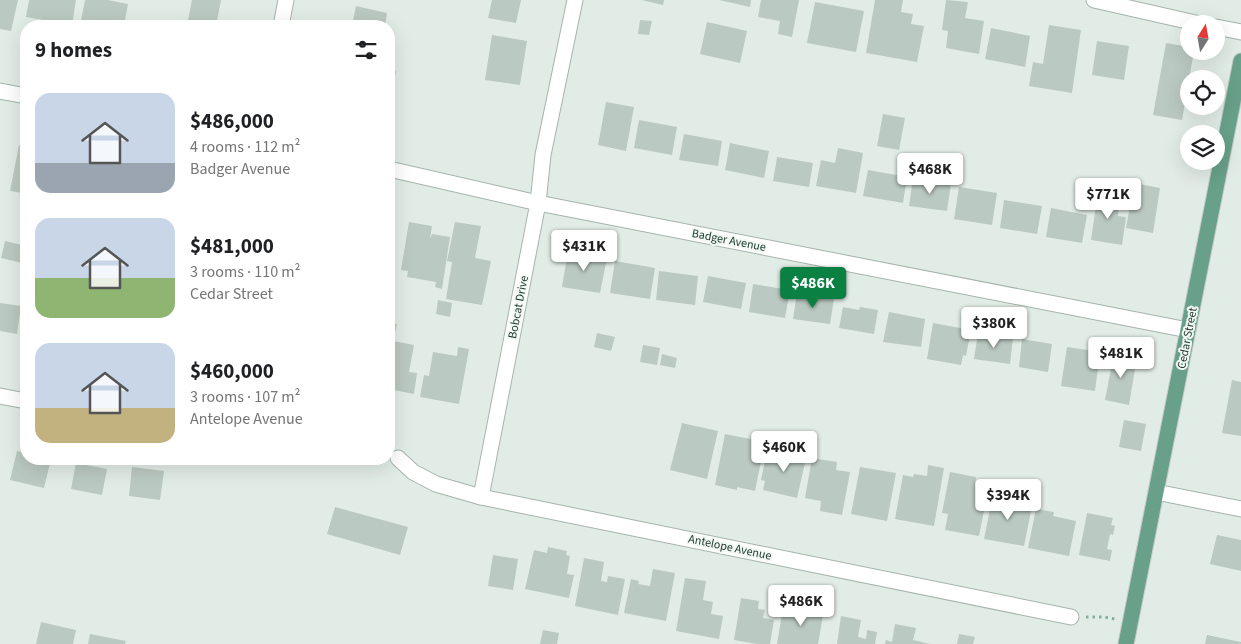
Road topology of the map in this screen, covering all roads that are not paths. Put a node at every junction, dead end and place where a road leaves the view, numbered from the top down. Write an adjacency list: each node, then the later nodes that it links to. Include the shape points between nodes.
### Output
1 (286, 0): 5 (street)
2 (575, 0): 12 (street, Bobcat Drive, via 543,155)
3 (1094, 0): 4 (street)
4 (1180, 19)
5 (282, 20)
6 (1225, 29): 7 (street)
7 (1241, 32)
8 (1241, 61): 13 (main road, Cedar Street)
9 (0, 91): 10 (street)
10 (20, 95)
11 (395, 170): 12 (street, Badger Avenue)
12 (538, 203): 13 (street, Badger Avenue); 18 (street, Bobcat Drive)
13 (1188, 330): 17 (main road, Cedar Street)
14 (0, 396): 15 (street)
15 (20, 400)
16 (398, 458): 18 (street, Antelope Avenue, via 413,472 436,484)
17 (1156, 492): 19 (street); 21 (main road, Cedar Street)
18 (481, 497): 20 (street, Antelope Avenue)
19 (1241, 509)
20 (1070, 617)
21 (1126, 644)

